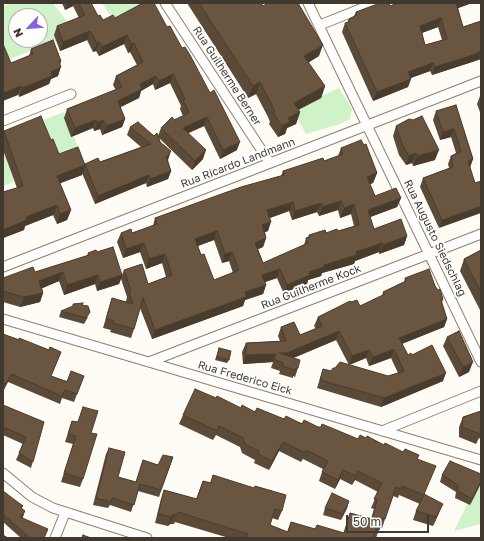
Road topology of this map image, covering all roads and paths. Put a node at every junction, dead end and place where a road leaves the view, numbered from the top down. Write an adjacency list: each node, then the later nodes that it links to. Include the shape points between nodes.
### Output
1 (165, 3): 9 (street, Rua Guilherme Berner)
2 (308, 3): 4 (street, Rua Augusto Siedschlag)
3 (374, 3): 4 (street)
4 (320, 25): 8 (street, Rua Augusto Siedschlag)
5 (481, 81): 8 (street, Rua Ricardo Landmann)
6 (71, 94): 7 (street)
7 (3, 121)
8 (368, 125): 9 (street, Rua Ricardo Landmann); 11 (street, Rua Augusto Siedschlag)
9 (270, 163): 12 (street, Rua Ricardo Landmann)
10 (481, 234): 11 (street, Rua Guilherme Kock)
11 (429, 254): 14 (street, Rua Guilherme Kock); 15 (street, Rua Augusto Siedschlag)
12 (3, 267)
13 (3, 319): 14 (street, Rua Frederico Eick)
14 (149, 362): 17 (street, Rua Frederico Eick)
15 (481, 362)
16 (481, 391): 17 (street)
17 (382, 430): 18 (street, Rua Frederico Eick)
18 (481, 460)
19 (3, 473): 20 (street, via 32,497)
20 (65, 513): 21 (street); 22 (street)
21 (55, 538)
22 (147, 538)

